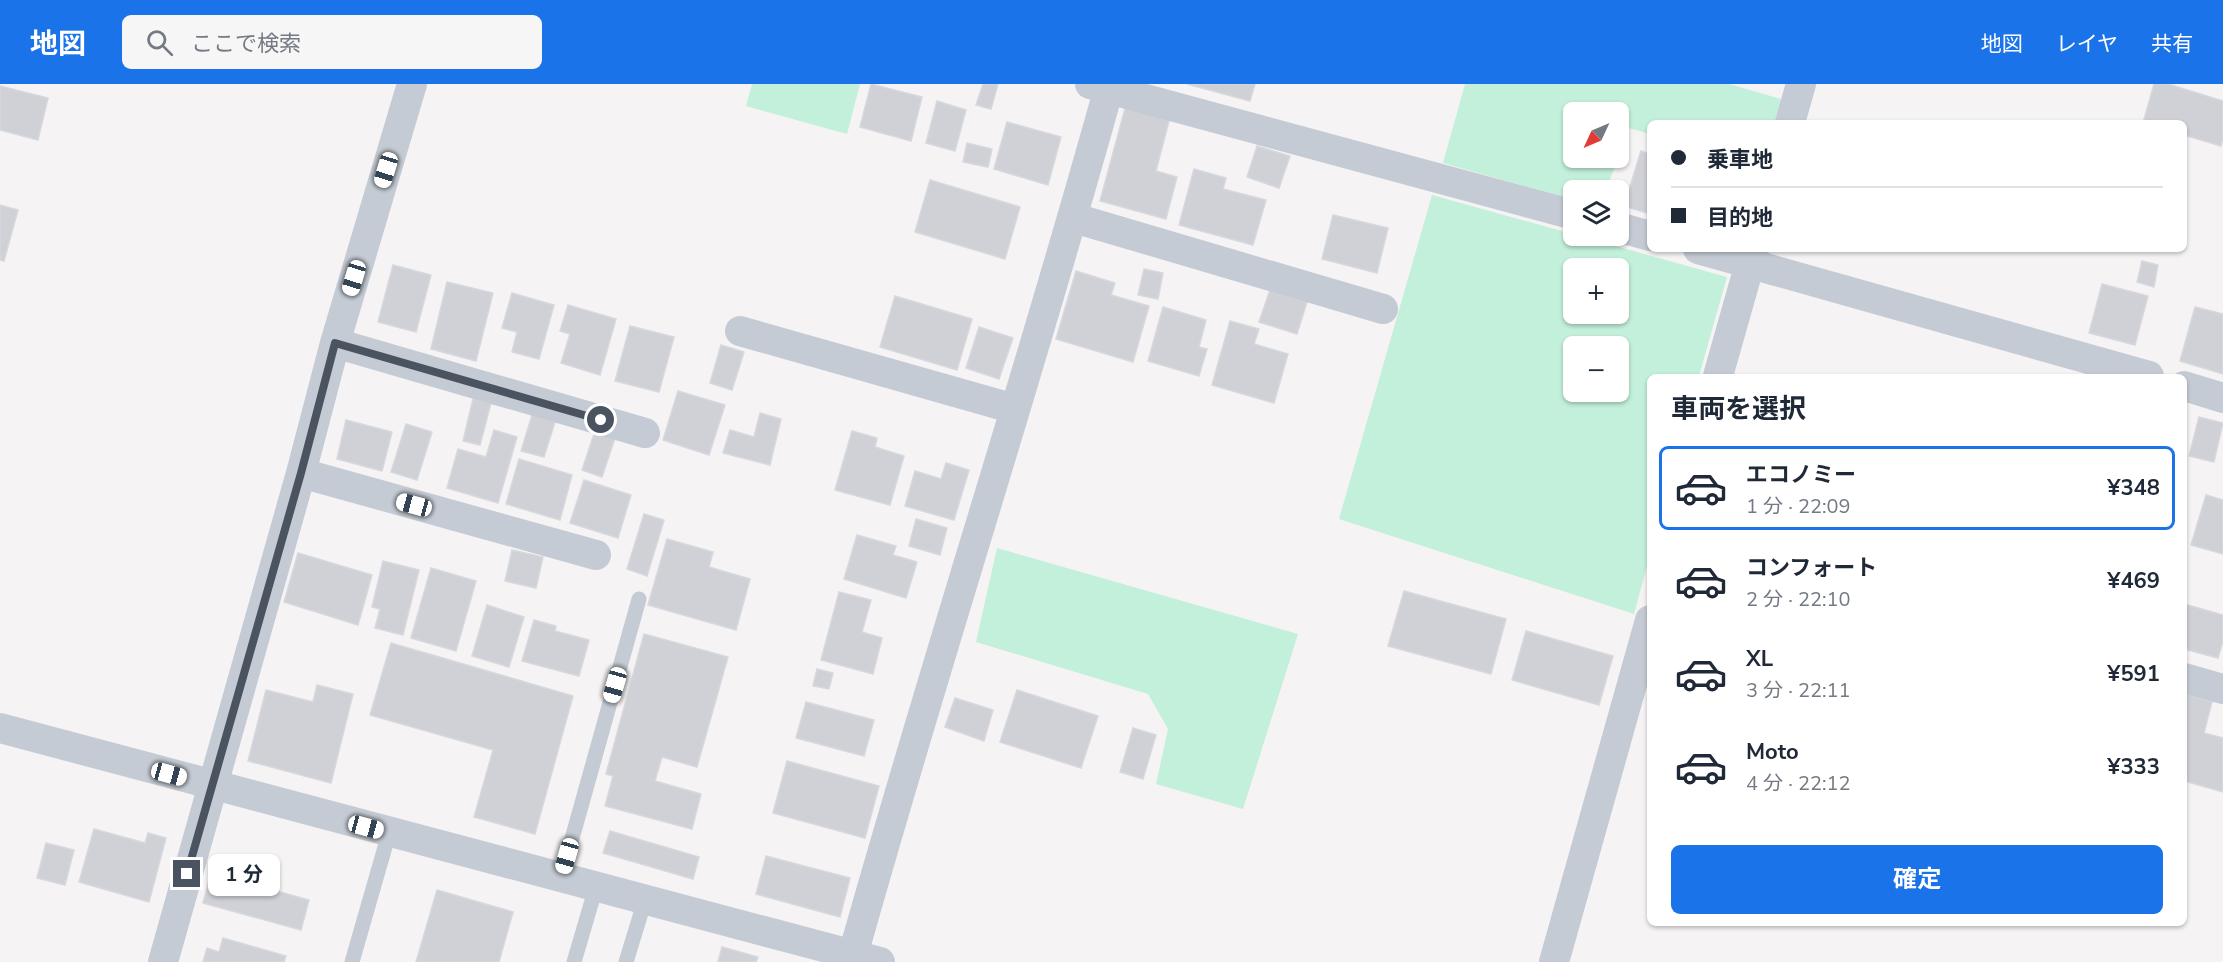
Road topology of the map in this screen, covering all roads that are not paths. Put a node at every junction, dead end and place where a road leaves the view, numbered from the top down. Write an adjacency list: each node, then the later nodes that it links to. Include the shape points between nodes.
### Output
1 (412, 84): 13 (street)
2 (1801, 84): 4 (street)
3 (1103, 86): 5 (street); 6 (street)
4 (1791, 120)
5 (1563, 212)
6 (1074, 218): 11 (street); 18 (street)
7 (1629, 230): 8 (street)
8 (1647, 235)
9 (1721, 252): 10 (street)
10 (1752, 256): 14 (street); 15 (street)
11 (1383, 309)
12 (740, 331): 18 (street)
13 (335, 343): 19 (street); 20 (street)
14 (1719, 374)
15 (2142, 374)
16 (2187, 388): 17 (street)
17 (2223, 398)
18 (1015, 408): 32 (street)
19 (645, 433)
20 (301, 473): 21 (street); 27 (street)
21 (596, 555)
22 (639, 599): 29 (lane)
23 (1647, 631): 37 (street)
24 (2187, 679): 25 (street)
25 (2223, 689)
26 (0, 728): 27 (street)
27 (211, 785): 28 (street); 33 (street)
28 (388, 833): 29 (street); 34 (lane)
29 (561, 878): 30 (street)
30 (596, 887): 31 (street); 35 (lane)
31 (645, 900): 32 (street); 36 (lane)
32 (862, 960)
33 (162, 962)
34 (352, 962)
35 (574, 962)
36 (626, 962)
37 (1554, 962)

